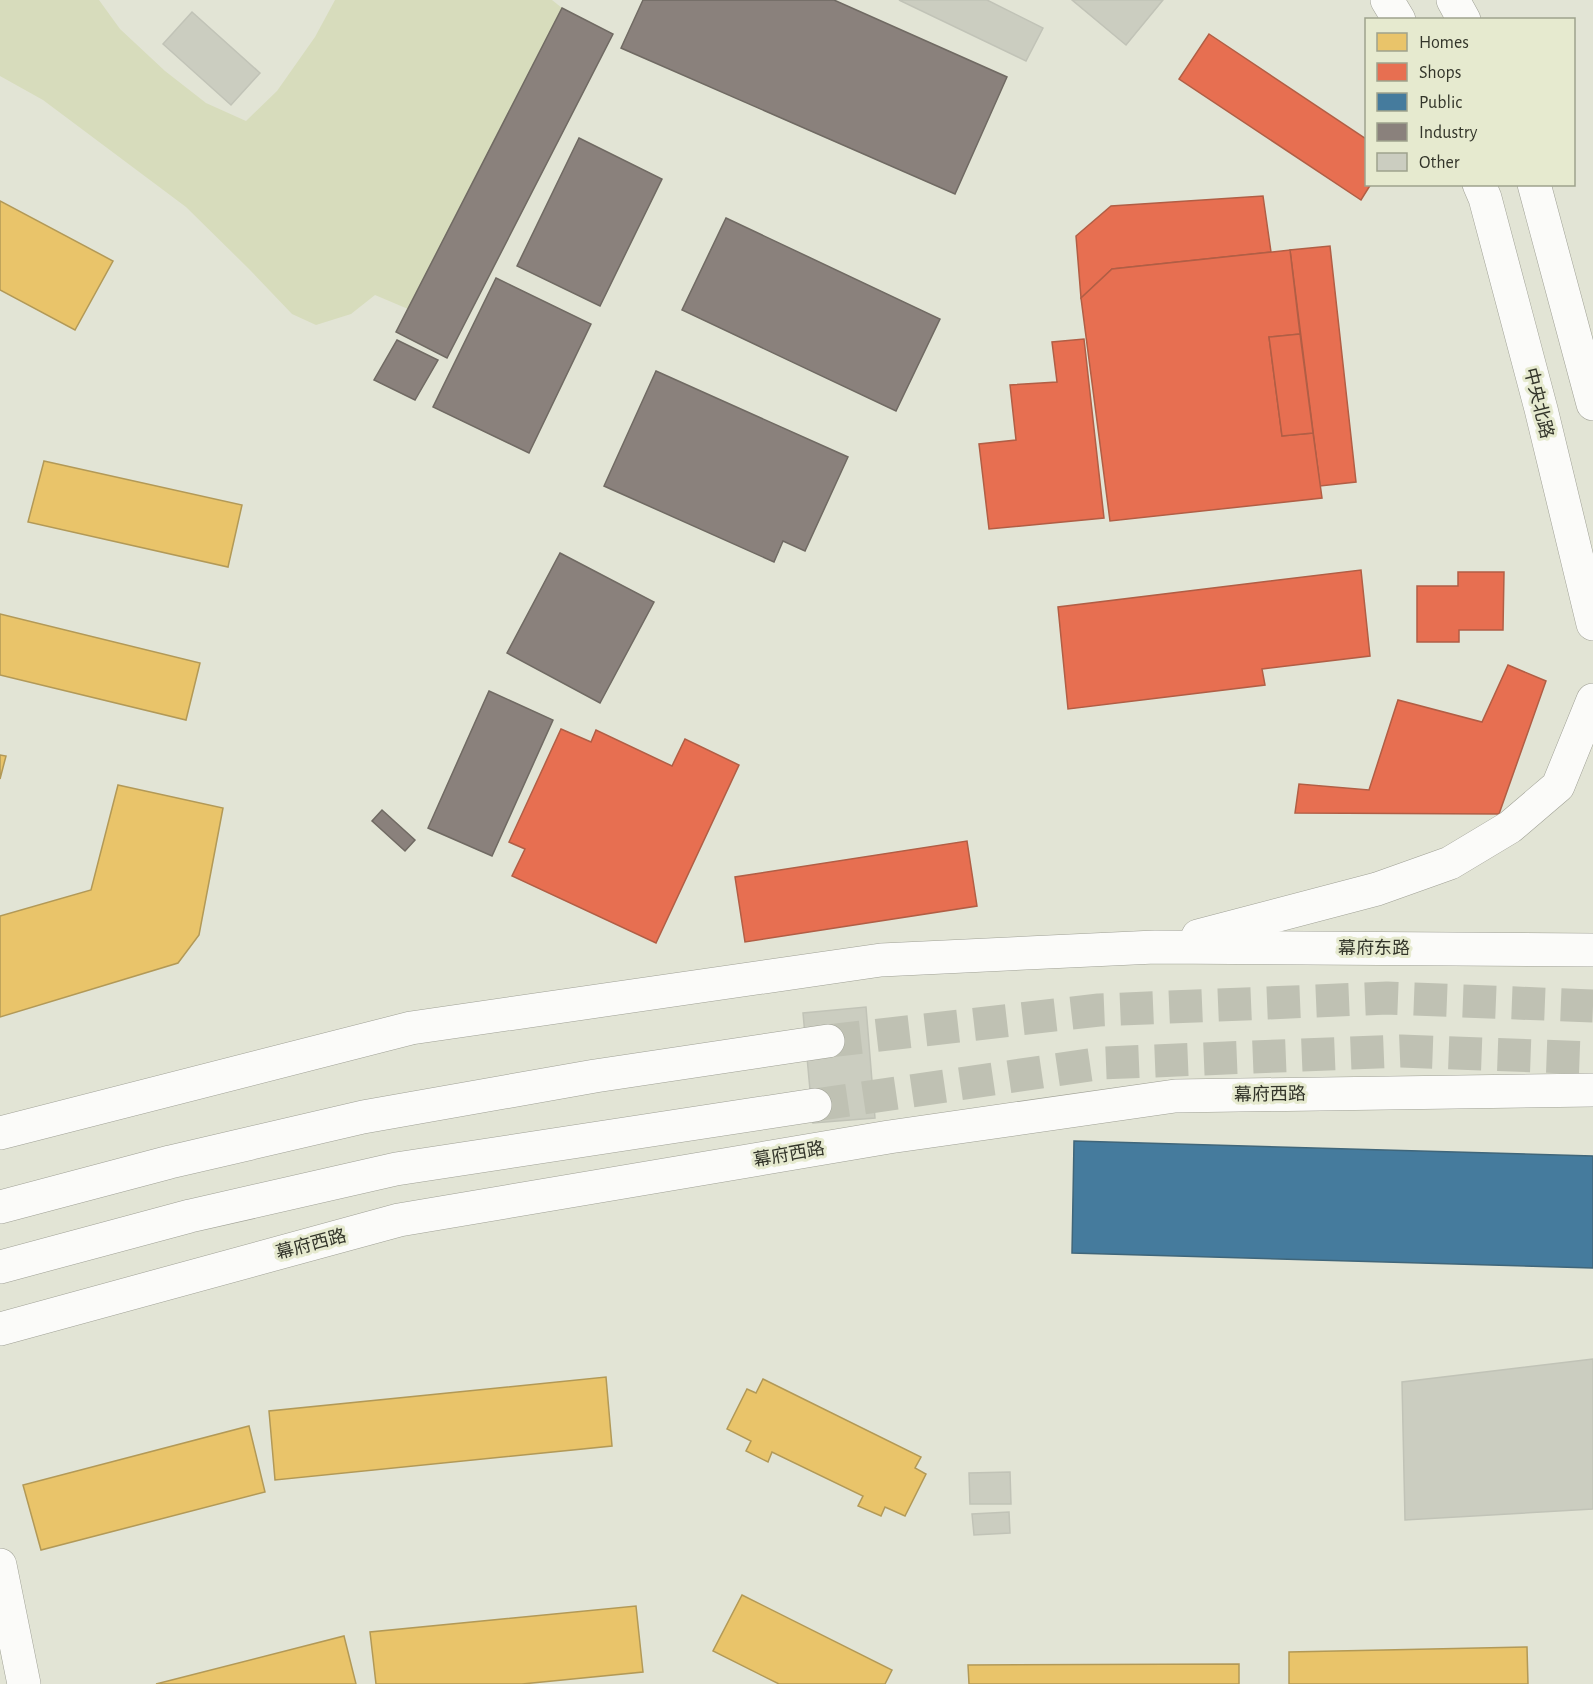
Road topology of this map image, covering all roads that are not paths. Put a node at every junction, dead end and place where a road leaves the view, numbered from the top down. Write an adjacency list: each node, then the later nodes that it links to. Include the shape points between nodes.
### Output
1 (1387, 0): 3 (main road)
2 (1453, 0): 4 (main road)
3 (1398, 18)
4 (1463, 18)
5 (1480, 186): 8 (main road, 中央北路, via 1538,398)
6 (1535, 186): 7 (main road)
7 (1593, 404)
8 (1593, 624)
9 (1593, 700): 10 (main road, via 1558,786 1510,827 1450,863 1377,890)
10 (1155, 947): 11 (main road, 幕府东路); 15 (main road, via 880,960 411,1028)
11 (1593, 950)
12 (828, 1041): 16 (main road, via 595,1076 363,1118 170,1162)
13 (1593, 1090): 18 (main road, 幕府西路, via 1175,1096 889,1137 399,1220)
14 (814, 1105): 17 (main road, via 396,1169 190,1216)
15 (0, 1133)
16 (0, 1207)
17 (0, 1267)
18 (0, 1329)
19 (0, 1565): 20 (main road)
20 (24, 1684)

